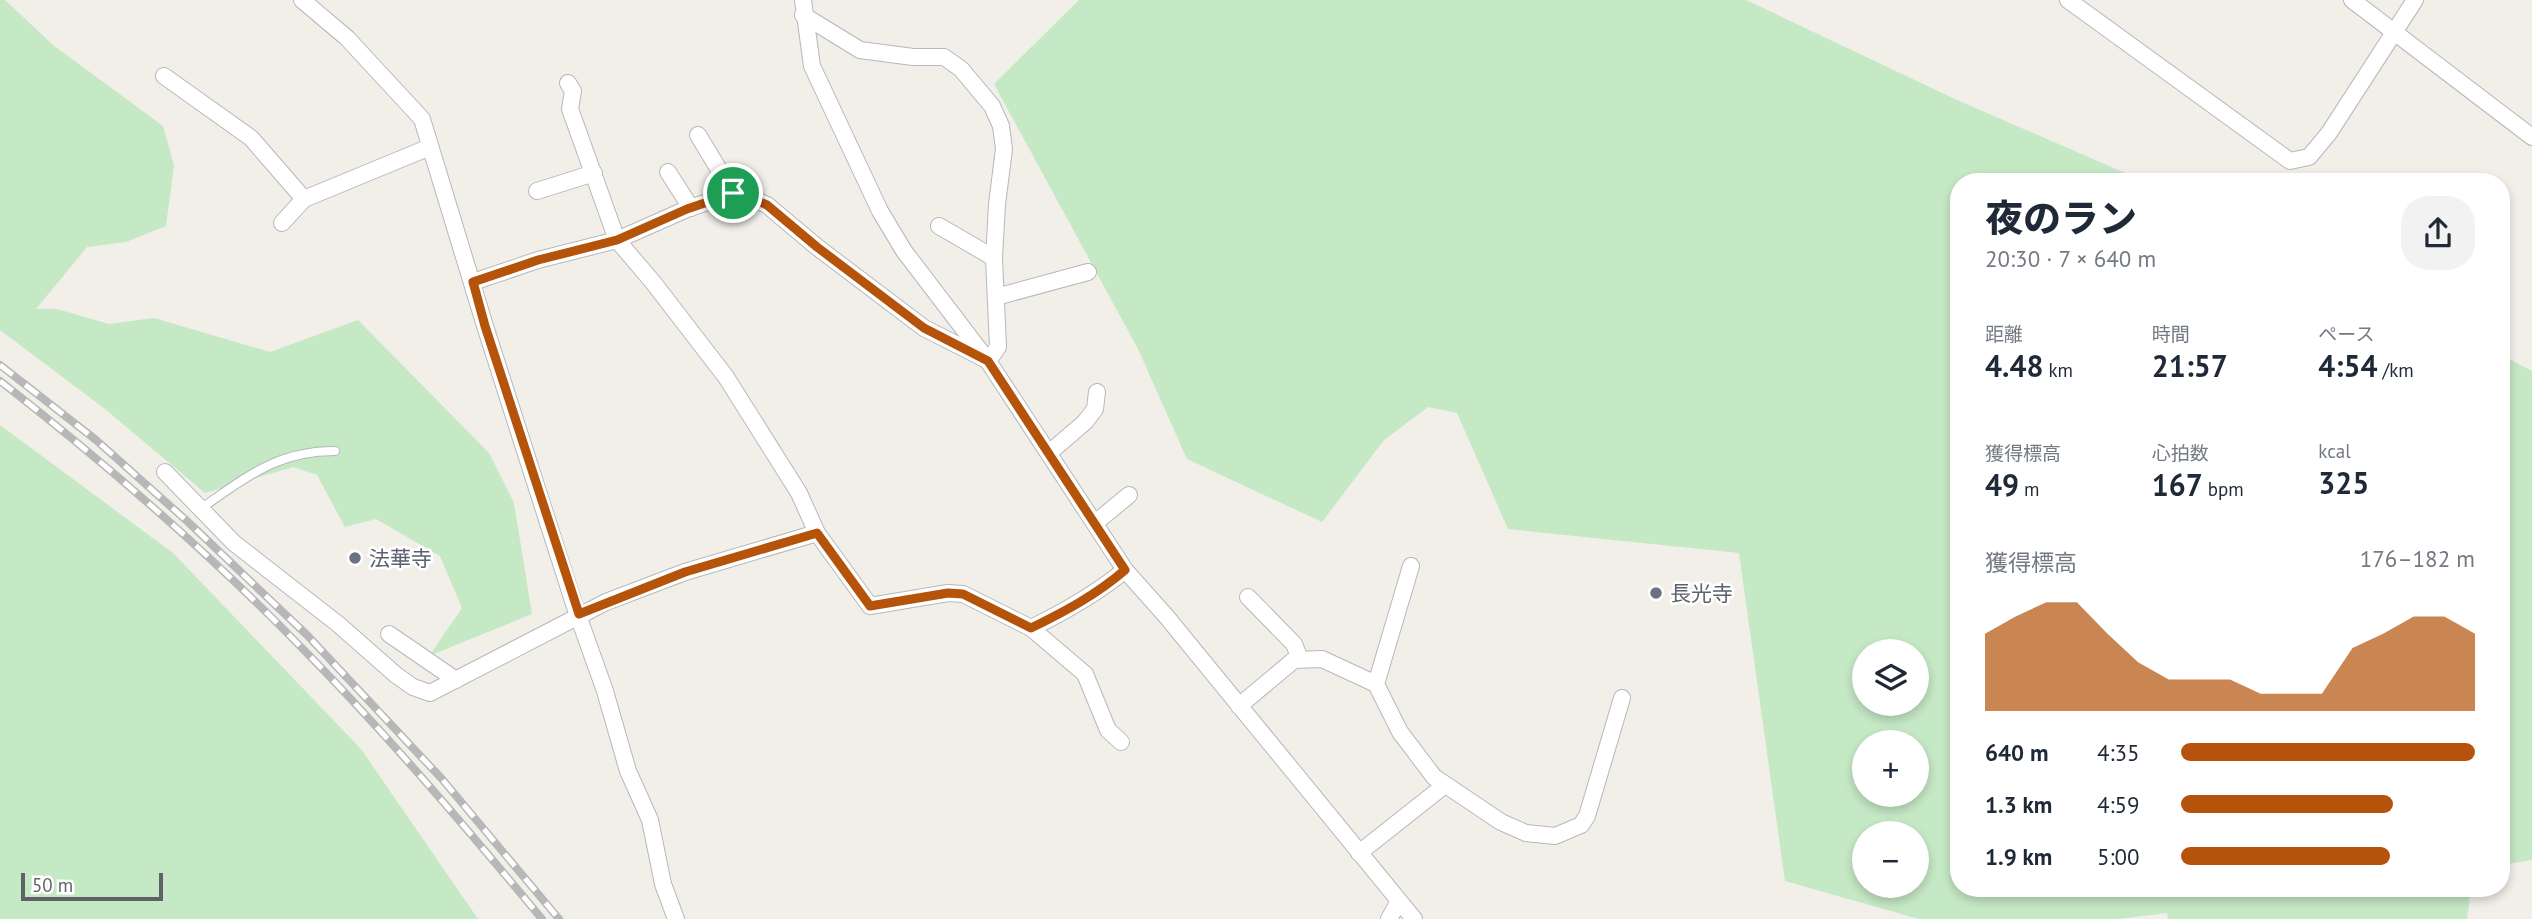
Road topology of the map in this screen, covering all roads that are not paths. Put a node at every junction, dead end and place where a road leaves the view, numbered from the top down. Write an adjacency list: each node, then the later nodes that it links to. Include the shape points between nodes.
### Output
1 (302, 0): 11 (street, via 347,38 422,119)
2 (2068, 0): 6 (street, via 2290,161 2309,157 2329,133)
3 (2352, 0): 6 (street)
4 (2415, 0): 6 (street)
5 (803, 8): 21 (street, via 860,50 944,57 983,94 1001,126 1004,149); 25 (street, via 812,66 880,211 904,251)
6 (2393, 31): 10 (street)
7 (164, 76): 16 (street, via 251,138)
8 (568, 83): 13 (street, via 573,91 570,109)
9 (698, 135): 15 (street)
10 (2532, 137)
11 (430, 147): 16 (street); 23 (street)
12 (668, 172): 17 (street)
13 (594, 173): 14 (street); 20 (street)
14 (537, 191)
15 (733, 193): 17 (street); 25 (street, via 767,205 924,328)
16 (304, 199): 18 (street)
17 (691, 208): 20 (street)
18 (282, 223)
19 (939, 226): 21 (street)
20 (617, 240): 23 (street); 33 (street, via 726,377 799,493)
21 (994, 258): 24 (street)
22 (1088, 272): 24 (street)
23 (473, 282): 37 (street)
24 (996, 297): 25 (street, via 998,347)
25 (988, 361): 28 (street)
26 (1097, 392): 28 (street, via 1095,409 1085,422)
27 (335, 451): 31 (lane, via 310,451 265,465)
28 (1049, 453): 32 (street)
29 (165, 471): 31 (street)
30 (1129, 495): 32 (street)
31 (201, 509): 41 (street, via 234,543 413,687 430,694)
32 (1095, 523): 35 (street)
33 (817, 533): 37 (street, via 685,572); 38 (street, via 870,606 963,594)
34 (1411, 566): 42 (street)
35 (1125, 570): 38 (street, via 1068,610); 44 (street)
36 (1248, 597): 40 (street, via 1294,645)
37 (579, 614): 41 (street); 49 (street, via 628,771 650,820 663,884)
38 (1031, 628): 45 (street, via 1085,674 1108,730)
39 (388, 634): 41 (street)
40 (1300, 659): 42 (street, via 1322,659); 44 (street)
41 (456, 680)
42 (1376, 684): 46 (street, via 1400,732)
43 (1622, 698): 46 (street, via 1581,825 1555,836 1526,833)
44 (1239, 706): 47 (street)
45 (1121, 742)
46 (1445, 785): 47 (street)
47 (1359, 853): 48 (street)
48 (1399, 901): 50 (street); 51 (street)
49 (676, 919)
50 (1389, 919)
51 (1414, 919)

